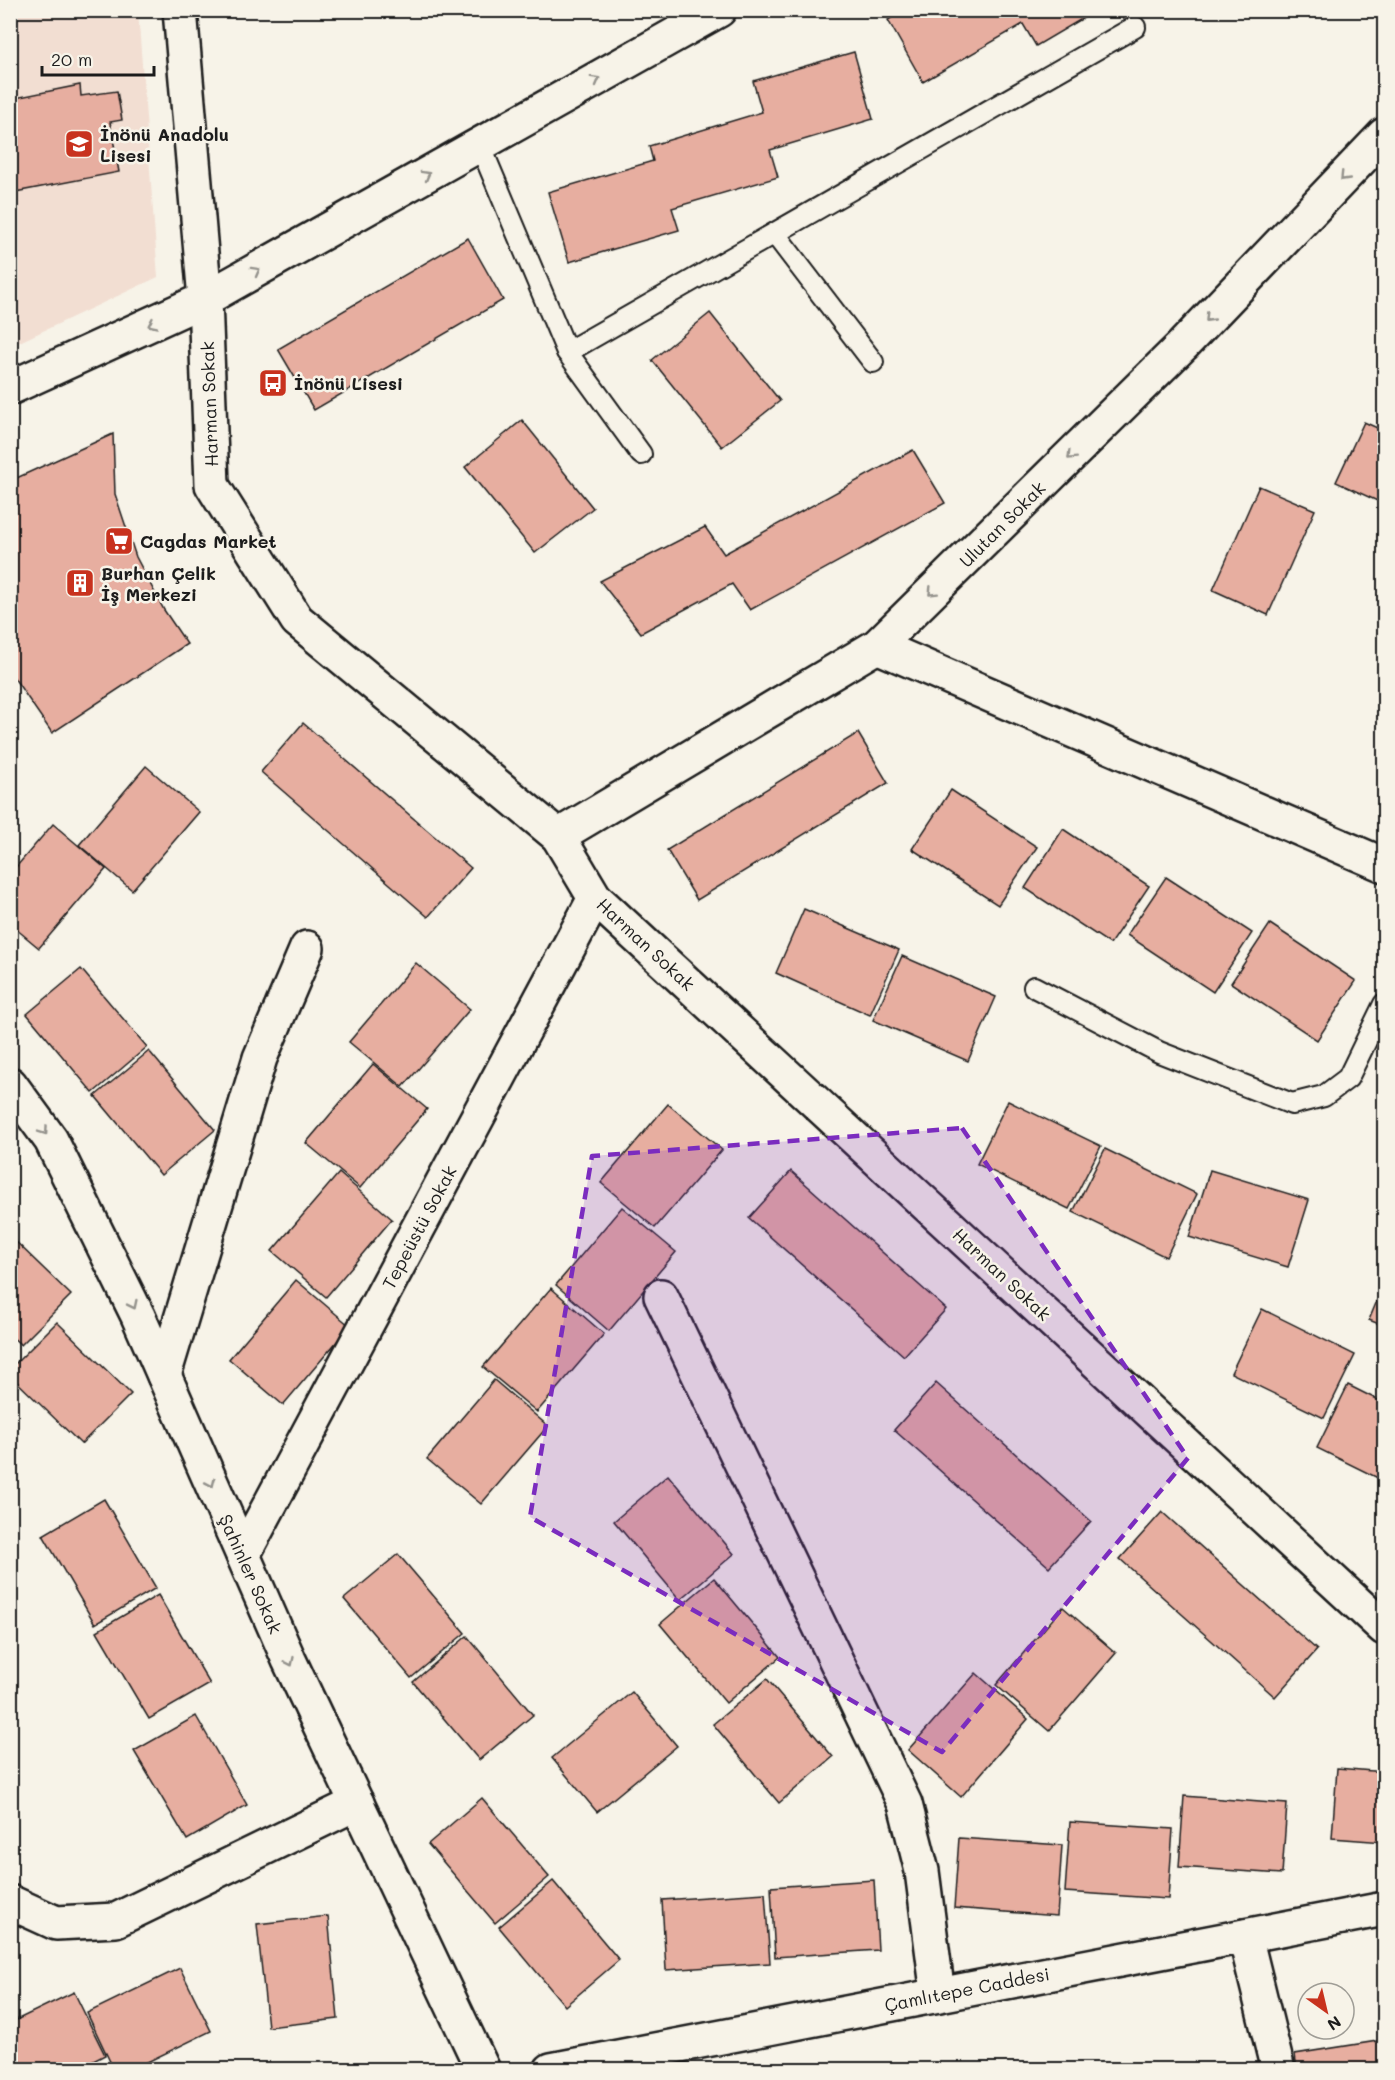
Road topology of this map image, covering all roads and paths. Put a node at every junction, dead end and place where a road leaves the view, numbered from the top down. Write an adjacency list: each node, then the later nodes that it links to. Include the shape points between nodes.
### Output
1 (180, 10): 7 (street, Harman Sokak)
2 (719, 10): 5 (street, one-way to 2)
3 (1135, 27): 6 (lane)
4 (1384, 135): 12 (street, Ulutan Sokak, one-way to 12, via 1183,345)
5 (480, 145): 7 (street, one-way to 5); 8 (lane)
6 (775, 234): 8 (lane); 9 (lane)
7 (205, 299): 10 (street, one-way to 10); 13 (street, Harman Sokak, via 212,485 297,620)
8 (567, 352): 11 (lane)
9 (873, 362)
10 (10, 388)
11 (641, 454)
12 (878, 646): 13 (street, Ulutan Sokak); 14 (street)
13 (558, 836): 15 (street, Harman Sokak)
14 (1384, 865)
15 (595, 898): 22 (street, Tepeüstü Sokak); 23 (street, Harman Sokak)
16 (307, 948): 21 (street, via 260,1058)
17 (1034, 987): 18 (lane, via 1160,1052 1292,1104 1324,1096 1348,1078)
18 (1384, 1004)
19 (10, 1084): 21 (street, Şahinler Sokak, one-way to 21, via 51,1140)
20 (661, 1296): 28 (street, via 906,1804 922,1871)
21 (164, 1375): 22 (street, Şahinler Sokak, one-way to 22)
22 (243, 1555): 24 (street, Şahinler Sokak, one-way to 24)
23 (1384, 1628)
24 (357, 1803): 25 (street, via 116,1920 56,1923); 29 (street, Şahinler Sokak)
25 (10, 1902)
26 (1384, 1909): 27 (street, Çamlıtepe Caddesi)
27 (1245, 1936): 28 (street, Çamlıtepe Caddesi); 31 (street)
28 (938, 1995): 30 (street, Çamlıtepe Caddesi)
29 (483, 2070)
30 (550, 2070)
31 (1278, 2070)

